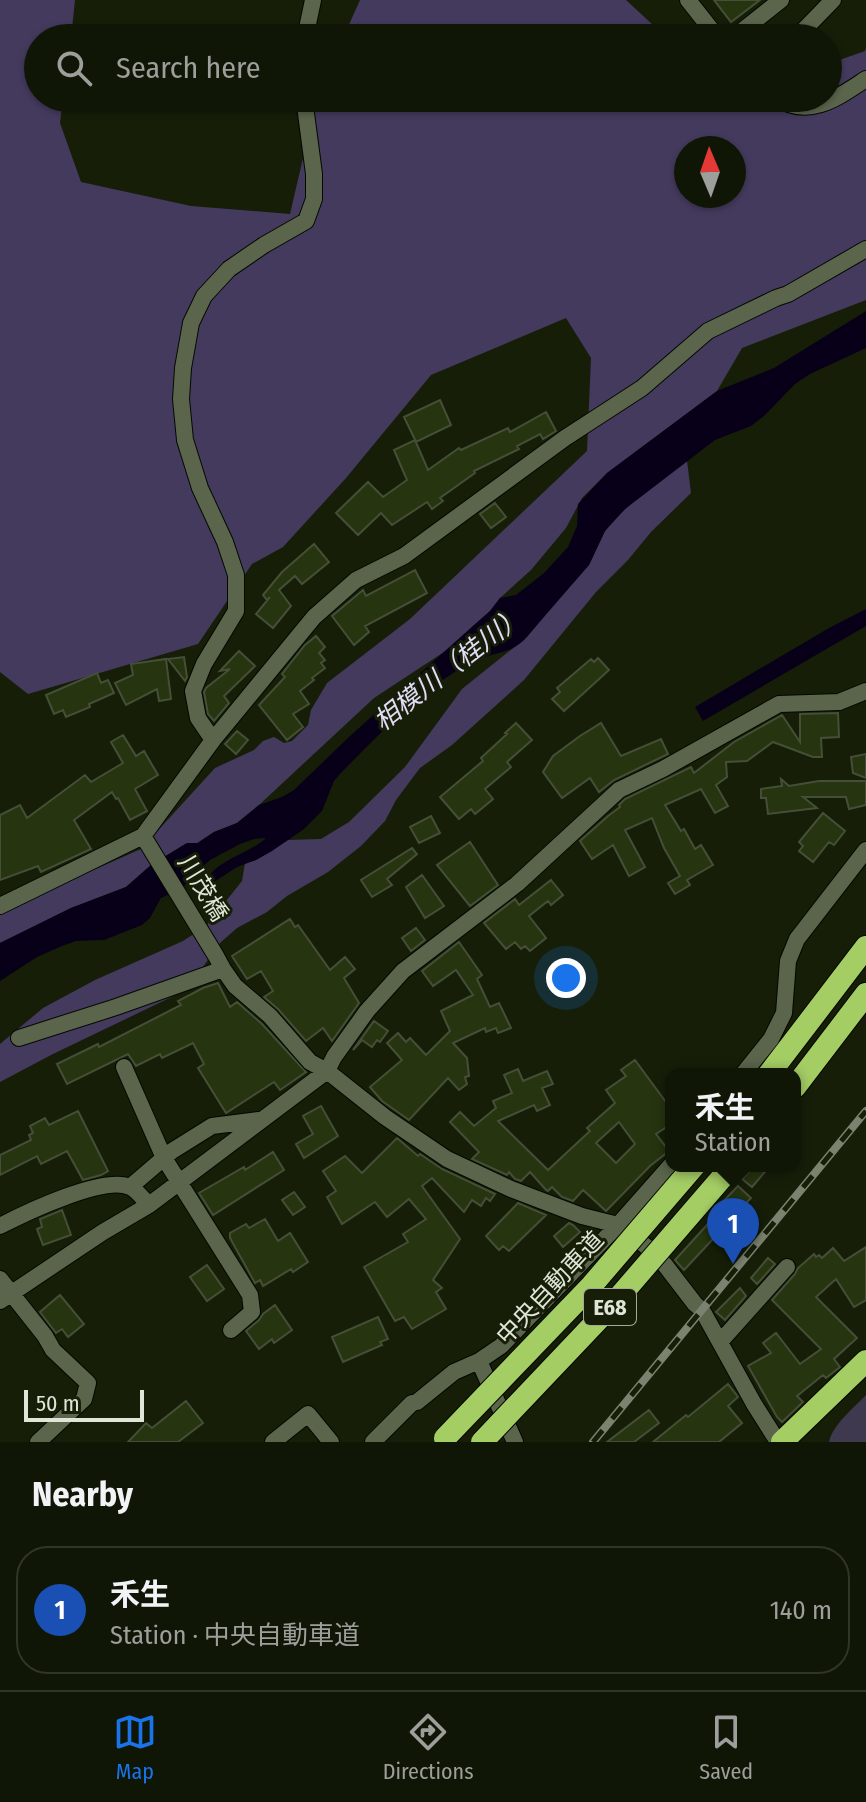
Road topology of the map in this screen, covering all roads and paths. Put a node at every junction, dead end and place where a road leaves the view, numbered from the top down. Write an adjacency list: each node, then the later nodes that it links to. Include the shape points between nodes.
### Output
1 (313, 0): 5 (street)
2 (688, 0): 6 (street)
3 (781, 0): 7 (street)
4 (833, 0): 8 (street)
5 (308, 24)
6 (707, 24)
7 (751, 24)
8 (810, 24)
9 (866, 79): 10 (street)
10 (842, 95)
11 (306, 112): 14 (street, via 314,174 314,199 306,221 229,269 204,296 191,323 183,368 185,440 236,575 236,611 193,691 198,718)
12 (866, 249): 14 (street, via 788,294 708,331 642,388 404,556 356,580 314,617)
13 (866, 691): 25 (street, via 839,702 779,704 619,790 517,884 403,971 367,1011)
14 (213, 740): 15 (street)
15 (146, 841): 17 (street); 19 (street, 川茂橋)
16 (866, 850): 23 (street, via 797,939 788,961 784,1013)
17 (0, 906)
18 (866, 947): 24 (highway)
19 (220, 962): 21 (street, via 116,1007); 25 (street, 川茂橋, via 235,986 310,1062)
20 (862, 1000): 26 (highway)
21 (19, 1038)
22 (124, 1067): 28 (street)
23 (748, 1068)
24 (774, 1068)
25 (327, 1071): 27 (street); 35 (street, 川茂橋, via 447,1159 511,1189)
26 (801, 1079)
27 (263, 1119): 28 (street, via 212,1126); 32 (street)
28 (164, 1158): 32 (street); 33 (street)
29 (665, 1172): 35 (street)
30 (689, 1172): 44 (highway, 中央自動車道 / E68, bridge, via 592,1285)
31 (727, 1172): 49 (highway, E68, bridge, via 613,1304)
32 (179, 1182): 34 (street); 40 (street, via 250,1295 252,1312)
33 (130, 1187): 34 (street); 36 (street, via 79,1191)
34 (149, 1205): 39 (street)
35 (618, 1225): 41 (street, via 665,1265); 42 (street, via 501,1346)
36 (0, 1226)
37 (787, 1267): 41 (street)
38 (0, 1279): 39 (street)
39 (5, 1298): 45 (street, via 88,1383 84,1399)
40 (231, 1330)
41 (720, 1342): 51 (street)
42 (479, 1361): 48 (street, via 412,1403); 50 (street)
43 (866, 1361): 51 (highway)
44 (443, 1440)
45 (38, 1442)
46 (273, 1442): 47 (street, via 308,1414)
47 (331, 1442)
48 (373, 1442)
49 (482, 1442)
50 (515, 1442)
51 (780, 1442)

